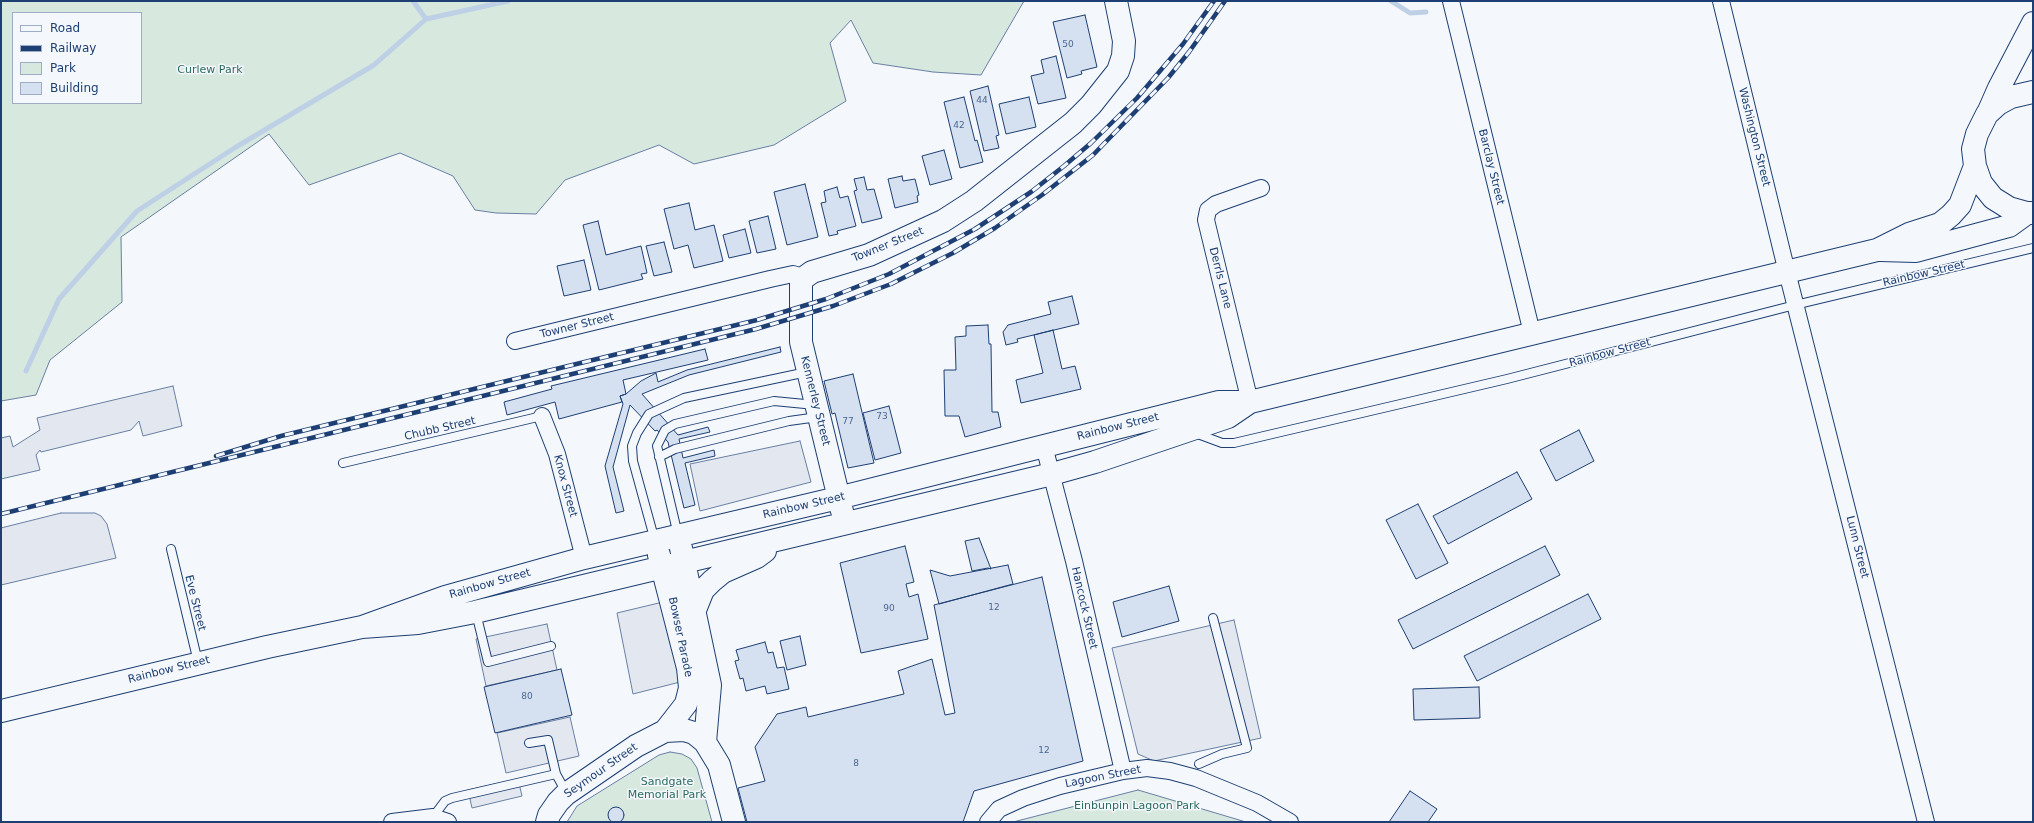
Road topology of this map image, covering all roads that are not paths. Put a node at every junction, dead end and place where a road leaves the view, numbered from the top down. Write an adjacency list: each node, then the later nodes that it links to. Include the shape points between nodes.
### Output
1 (1116, 1): 13 (main road, Towner Street, via 1124,41 1118,71 1073,123 943,221 869,255)
2 (1451, 1): 15 (street, Barclay Street)
3 (1721, 1): 12 (street, Washington Street)
4 (2033, 23): 6 (main road)
5 (2033, 92): 6 (main road, via 2011,97)
6 (1987, 114): 7 (main road, via 1977,134 1974,149)
7 (1975, 166): 9 (main road, via 1982,183 1993,198 2009,208); 11 (main road, Rainbow Street, via 1960,205 1951,215 1940,224 1909,234)
8 (1261, 188): 18 (street, Derrls Lane, via 1216,204 1208,210 1206,220)
9 (2030, 213): 11 (main road, Rainbow Street, via 2009,226 1916,251)
10 (2033, 248): 14 (lane, Rainbow Street)
11 (1877, 250): 12 (main road, Rainbow Street)
12 (1787, 272): 14 (street, Lunn Street); 15 (main road, Rainbow Street)
13 (803, 277): 16 (street, Towner Street, via 793,274 770,279); 17 (main road, Kennerley Street, via 800,285 800,327)
14 (1795, 305): 21 (lane, Rainbow Street, via 1512,378 1234,443 1222,443); 54 (street, Lunn Street)
15 (1532, 333): 18 (main road, Rainbow Street)
16 (515, 341)
17 (808, 372): 19 (main road, Kennerley Street); 30 (lane, via 684,398 649,414 632,446 633,461)
18 (1250, 402): 21 (main road, Rainbow Street, via 1228,417); 22 (main road, Rainbow Street, via 1219,402)
19 (817, 411): 23 (lane, via 789,421 675,449); 23 (lane, via 774,401 675,424 665,430 660,437 657,446); 26 (main road, Kennerley Street)
20 (542, 416): 24 (lane, Chubb Street); 32 (street, Knox Street, via 557,454)
21 (1187, 430): 25 (main road, Rainbow Street)
22 (1044, 446): 25 (street, Hancock Street); 26 (main road, Rainbow Street)
23 (659, 457): 28 (lane)
24 (344, 463)
25 (1052, 474): 27 (main road, Rainbow Street); 45 (street, Hancock Street)
26 (838, 498): 27 (main road, Kennerley Street); 28 (main road, Rainbow Street)
27 (845, 524): 29 (main road, Rainbow Street)
28 (678, 536): 30 (main road, Rainbow Street); 33 (main road, Bowser Parade)
29 (784, 538): 33 (main road, Rainbow Street); 36 (main road, via 757,557 723,572 704,590)
30 (655, 542): 32 (main road, Rainbow Street); 34 (main road, Bowser Parade)
31 (171, 549): 39 (lane, Eve Street)
32 (584, 558): 35 (main road, Rainbow Street)
33 (685, 563): 34 (main road, Rainbow Street); 36 (main road, Bowser Parade)
34 (663, 568): 35 (main road, Rainbow Street); 41 (main road, Bowser Parade, via 688,668 690,688 686,704)
35 (472, 601): 38 (lane, via 488,662); 39 (main road, Rainbow Street, via 416,607 362,627)
36 (695, 610): 42 (main road, Bowser Parade, via 710,685)
37 (1214, 618): 44 (lane, via 1247,748 1222,754)
38 (551, 646)
39 (198, 663): 40 (main road, Rainbow Street)
40 (1, 712)
41 (665, 731): 42 (main road, via 694,732); 47 (main road, Seymour Street, via 636,746)
42 (705, 742): 51 (main road, via 719,765)
43 (529, 743): 46 (lane, via 548,740)
44 (1199, 764)
45 (1123, 771): 52 (street, Lagoon Street, via 1023,798 999,809); 53 (street, Lagoon Street, via 1147,768 1196,778 1257,803)
46 (556, 774): 47 (lane); 48 (lane, via 452,798 445,801)
47 (566, 794): 50 (main road, Seymour Street, via 549,815)
48 (440, 820): 49 (street)
49 (392, 822)
50 (547, 822)
51 (734, 822)
52 (988, 822)
53 (1290, 822)
54 (1926, 822)

